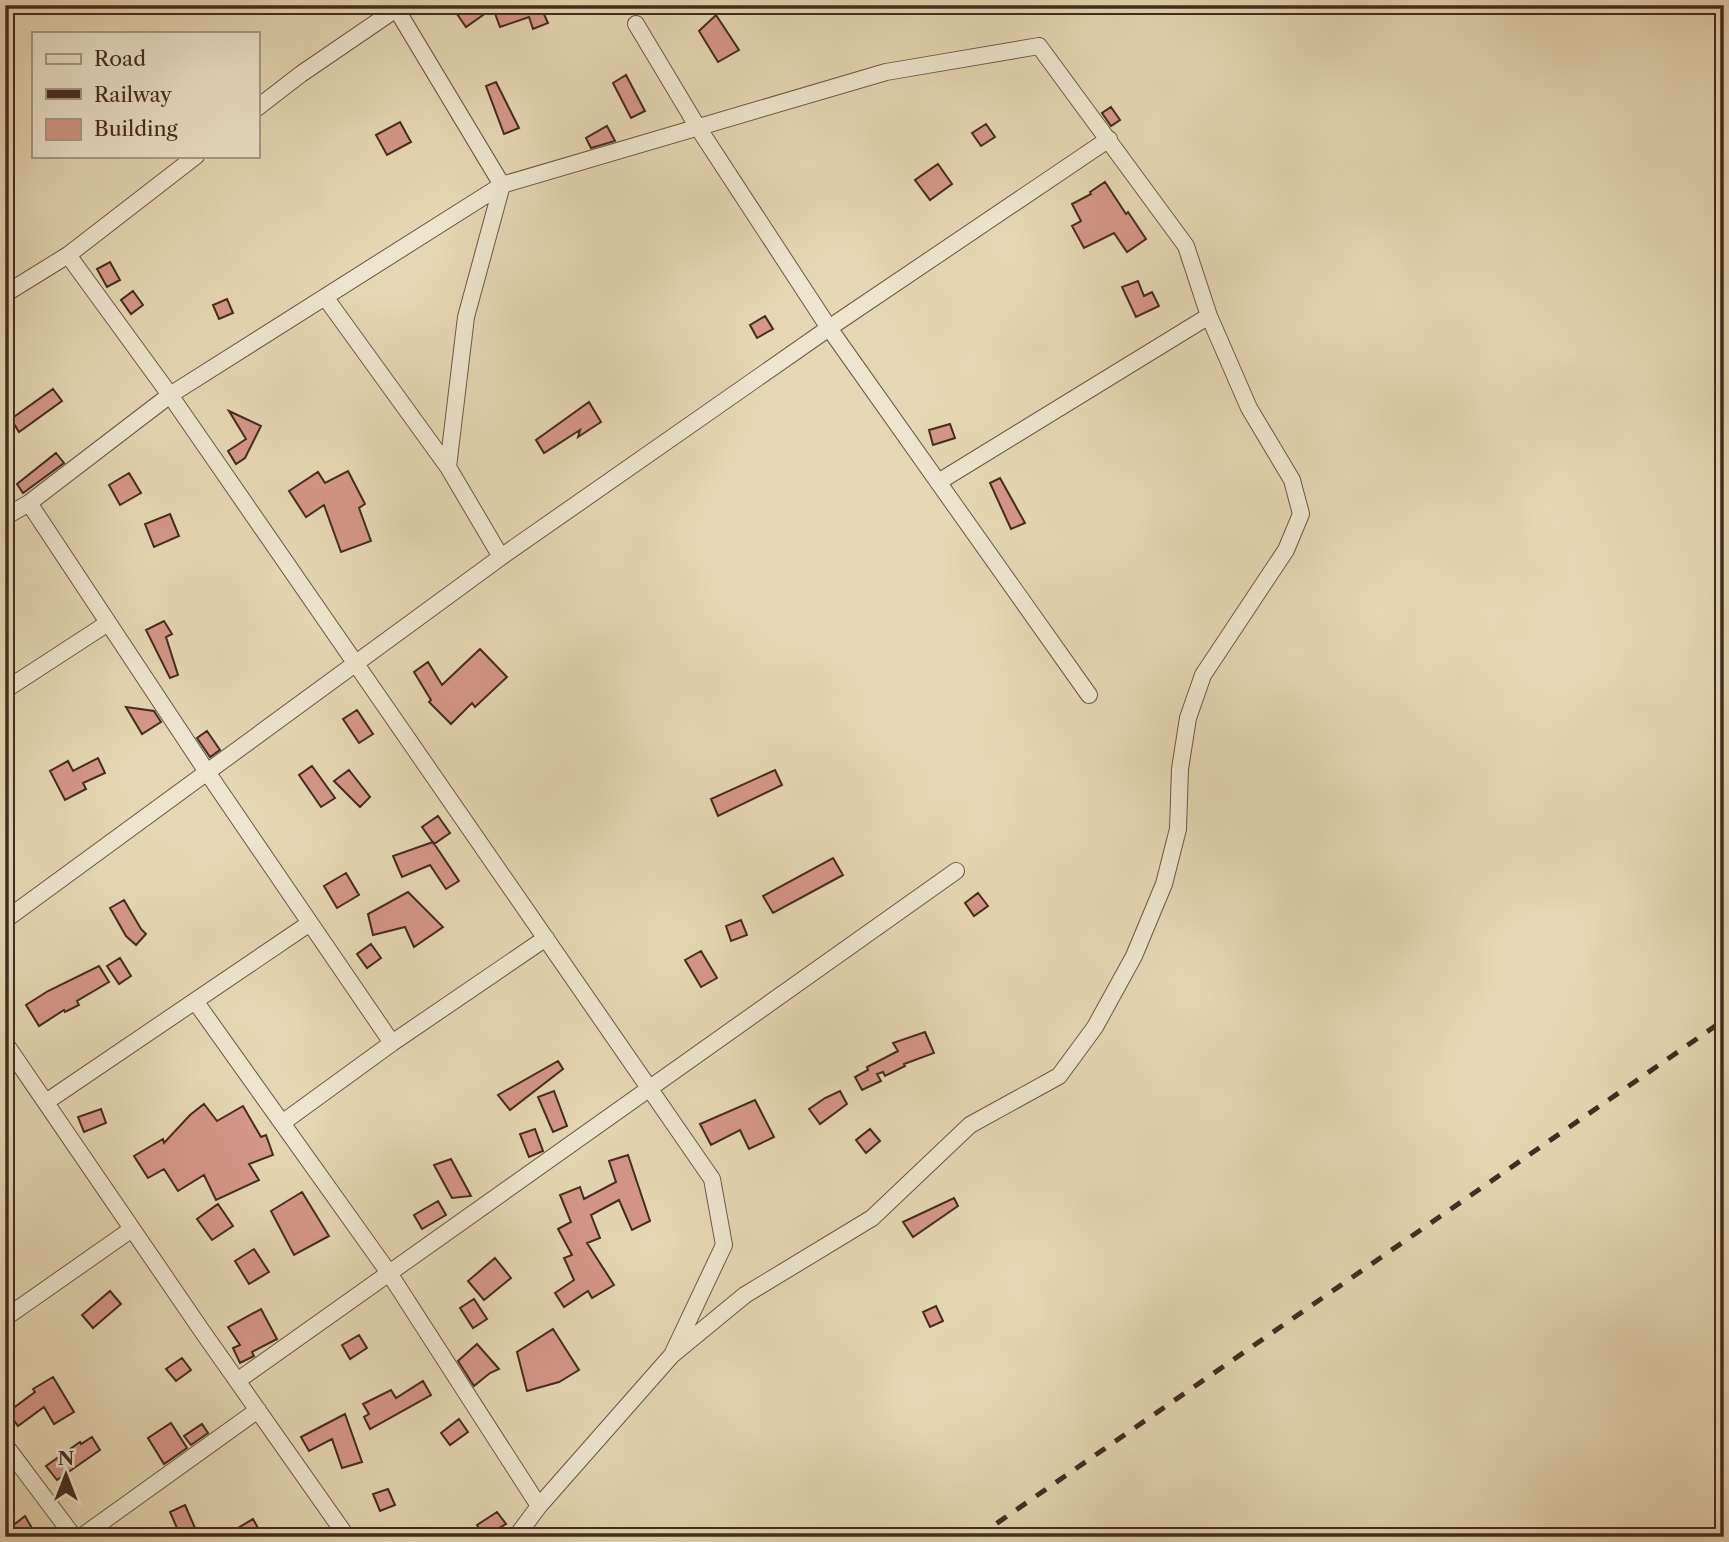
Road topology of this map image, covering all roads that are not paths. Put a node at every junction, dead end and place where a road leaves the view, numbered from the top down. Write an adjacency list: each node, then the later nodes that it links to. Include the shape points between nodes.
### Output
1 (397, 6): 3 (street); 7 (street)
2 (636, 24): 4 (street)
3 (259, 106)
4 (697, 126): 5 (street, via 887,72 1039,46); 7 (street); 12 (street)
5 (1109, 139): 11 (street, via 1186,246); 12 (street)
6 (193, 158): 8 (street)
7 (502, 185): 10 (street); 14 (street, via 466,317)
8 (68, 255): 9 (street); 13 (street)
9 (5, 294)
10 (325, 297): 13 (street); 14 (street)
11 (1209, 316): 15 (street); 37 (street, via 1249,408 1292,480 1301,514 1286,550 1203,675 1188,718 1178,830 1164,884 1134,956 1095,1027 1059,1076 970,1125 872,1218 745,1295)
12 (829, 328): 15 (street); 18 (street)
13 (170, 395): 16 (street); 20 (street)
14 (449, 467): 18 (street)
15 (940, 481): 22 (street)
16 (29, 503): 17 (street); 19 (street)
17 (5, 517)
18 (501, 557): 20 (street)
19 (108, 622): 21 (street); 23 (street)
20 (355, 663): 23 (street); 27 (street)
21 (5, 690)
22 (1089, 695)
23 (207, 772): 25 (street); 26 (street)
24 (956, 872): 31 (street)
25 (5, 920)
26 (310, 923): 28 (street); 29 (street)
27 (546, 938): 29 (street); 31 (street)
28 (195, 1001): 32 (street); 33 (street)
29 (392, 1044): 33 (street)
30 (6, 1048): 32 (street)
31 (650, 1087): 35 (street); 37 (street, via 712,1179 724,1245)
32 (46, 1102): 34 (street)
33 (282, 1123): 35 (street)
34 (132, 1229): 36 (street); 38 (street)
35 (389, 1273): 38 (street); 41 (street)
36 (5, 1318)
37 (672, 1355): 41 (street)
38 (237, 1381): 39 (street)
39 (258, 1410): 43 (street); 44 (street)
40 (5, 1445): 42 (street)
41 (539, 1506): 45 (street)
42 (74, 1537)
43 (81, 1537)
44 (347, 1537)
45 (516, 1537)

